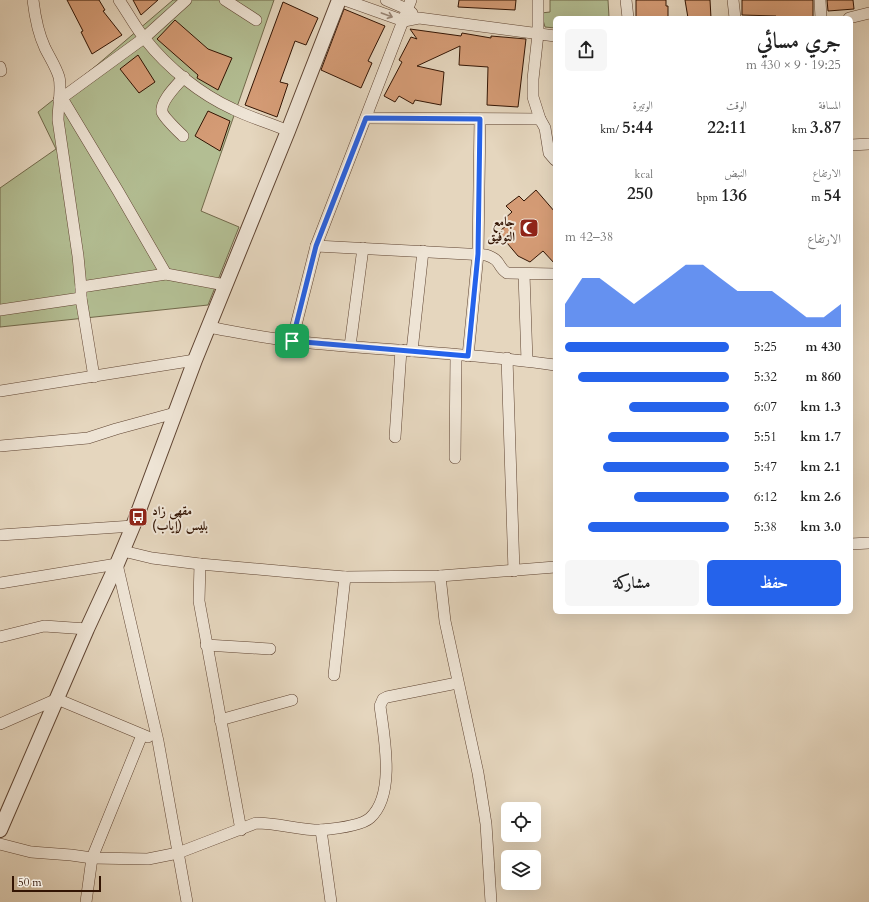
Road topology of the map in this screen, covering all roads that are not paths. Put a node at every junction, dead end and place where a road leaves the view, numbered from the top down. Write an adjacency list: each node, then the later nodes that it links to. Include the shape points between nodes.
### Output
1 (33, 0): 25 (street, via 34,16 40,35 59,78)
2 (119, 0): 23 (street)
3 (186, 0): 23 (street)
4 (225, 0): 19 (street)
5 (339, 0): 29 (street)
6 (345, 0): 20 (street, one-way to 20)
7 (386, 0): 12 (street)
8 (538, 0): 21 (street)
9 (626, 0): 14 (street)
10 (733, 0): 15 (street)
11 (820, 0): 16 (street)
12 (409, 5): 18 (street); 20 (street)
13 (869, 14): 17 (street)
14 (628, 16)
15 (735, 16)
16 (821, 16)
17 (853, 17)
18 (419, 18): 20 (street); 21 (street)
19 (256, 20)
20 (404, 21): 26 (street)
21 (538, 34): 22 (street); 28 (street, via 533,97)
22 (553, 36)
23 (144, 38): 24 (street); 25 (street)
24 (184, 77): 29 (street, via 234,110); 30 (street, via 162,106 164,116)
25 (60, 99): 38 (street); 42 (street, via 58,120 74,221)
26 (366, 118): 27 (street); 34 (street)
27 (480, 119): 28 (street); 37 (street)
28 (540, 119): 33 (street, via 545,128 549,153)
29 (288, 130): 41 (street)
30 (183, 136)
31 (869, 144): 32 (street)
32 (853, 145)
33 (553, 158)
34 (316, 246): 35 (street); 45 (street)
35 (362, 248): 36 (street); 46 (street)
36 (423, 252): 37 (street); 48 (street)
37 (478, 254): 39 (street, via 494,258 507,273); 50 (street)
38 (166, 274): 41 (street); 42 (street)
39 (524, 274): 40 (street); 53 (street)
40 (553, 274)
41 (225, 285): 44 (street)
42 (81, 292): 43 (street); 55 (street)
43 (0, 310)
44 (208, 327): 45 (street); 52 (street)
45 (292, 341): 46 (street)
46 (350, 346): 47 (street)
47 (401, 350): 48 (street); 58 (street)
48 (412, 351): 49 (street)
49 (456, 355): 50 (street); 60 (street)
50 (468, 356): 51 (street)
51 (507, 358): 53 (street); 69 (street)
52 (195, 360): 55 (street); 57 (street)
53 (527, 361): 54 (street)
54 (553, 365)
55 (94, 377): 56 (street)
56 (0, 391)
57 (175, 413): 59 (street, via 88,438); 61 (street)
58 (395, 437)
59 (0, 446)
60 (455, 458)
61 (133, 526): 62 (street); 65 (street)
62 (0, 535)
63 (869, 543): 64 (street)
64 (853, 544)
65 (123, 551): 66 (street); 67 (street, via 152,558)
66 (117, 564): 72 (street); 73 (street); 84 (street)
67 (200, 564): 71 (street); 75 (street, via 199,602)
68 (553, 567): 69 (street)
69 (514, 571): 70 (street)
70 (440, 576): 71 (street); 78 (street, via 444,621)
71 (345, 578): 77 (street)
72 (0, 583)
73 (87, 629): 74 (street, via 44,626); 79 (street)
74 (0, 637)
75 (206, 645): 76 (street); 81 (street)
76 (270, 649)
77 (334, 675)
78 (457, 683): 87 (street, via 383,699 380,706 387,758 386,777 379,807 370,818 360,823); 94 (street, via 478,773 486,824)
79 (57, 699): 82 (street); 83 (street); 85 (street)
80 (292, 700): 81 (street)
81 (220, 720): 86 (street)
82 (0, 724)
83 (142, 735): 84 (street); 90 (street)
84 (158, 741): 89 (street)
85 (0, 830)
86 (241, 830): 87 (street, via 256,823); 89 (street)
87 (321, 830): 93 (street)
88 (0, 844): 90 (street, via 31,852)
89 (178, 853): 90 (street, via 148,859); 92 (street)
90 (92, 858): 91 (street)
91 (86, 902)
92 (186, 902)
93 (332, 902)
94 (491, 902)

